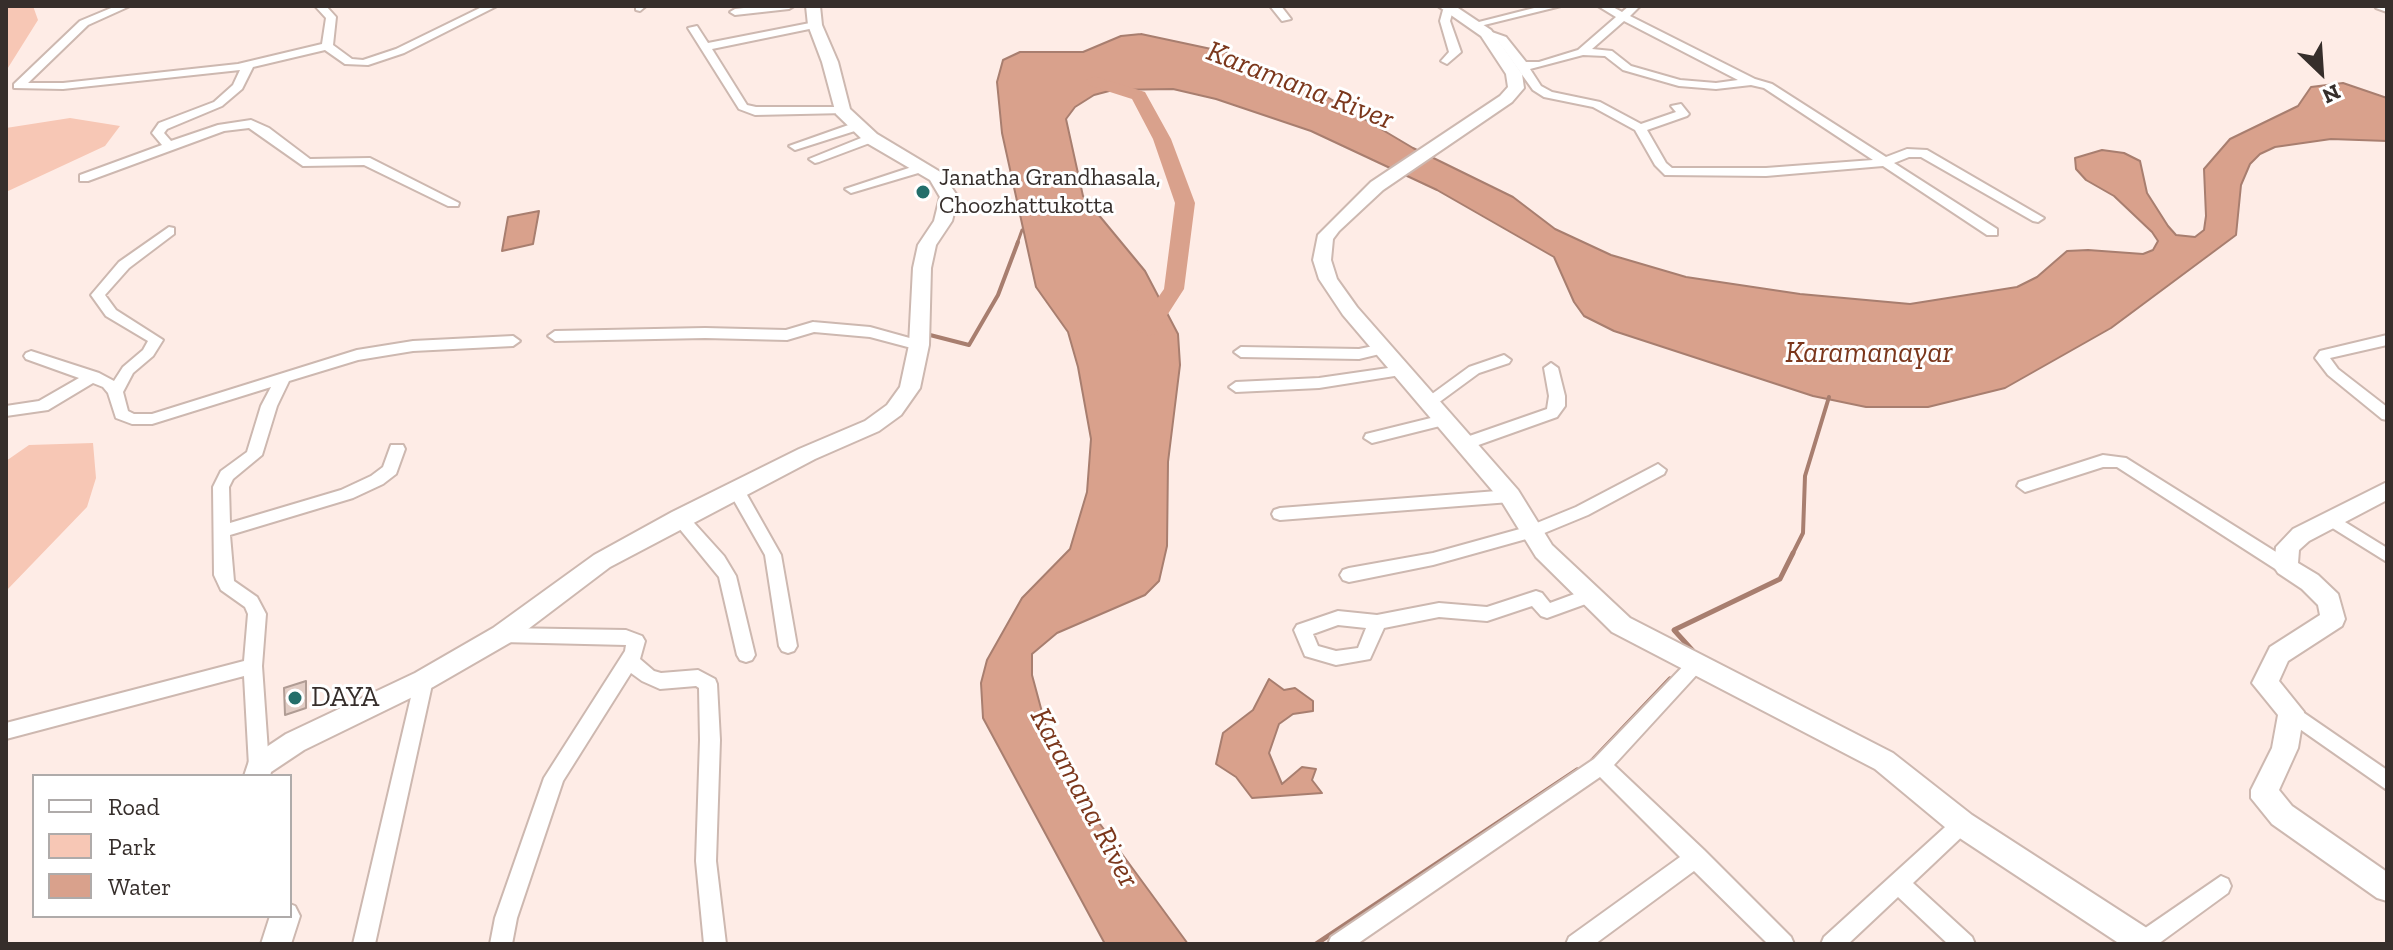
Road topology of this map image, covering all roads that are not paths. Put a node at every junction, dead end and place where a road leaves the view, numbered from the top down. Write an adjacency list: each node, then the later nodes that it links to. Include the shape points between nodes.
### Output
1 (125, 6): 22 (street, via 84,23 18,86 63,86)
2 (320, 6): 18 (street, via 331,17)
3 (492, 6): 18 (street, via 364,63 349,62)
4 (789, 6): 12 (street)
5 (1275, 6): 15 (street)
6 (1556, 6): 17 (street)
7 (1603, 6): 14 (street)
8 (1635, 6): 14 (street)
9 (2380, 6): 11 (street)
10 (1446, 8): 17 (street); 21 (street, via 1455,52)
11 (2387, 9)
12 (735, 12)
13 (814, 15): 19 (street); 26 (street)
14 (1623, 17): 20 (street); 24 (street)
15 (1286, 19)
16 (693, 28): 19 (street)
17 (1481, 28): 23 (street, via 1502,39); 43 (street, via 1514,74 1516,88 1377,186 1324,239 1322,260 1328,279)
18 (327, 46): 22 (street)
19 (705, 47): 26 (street, via 743,107)
20 (1582, 52): 23 (street); 24 (street, via 1608,53 1627,68 1679,83)
21 (1447, 61)
22 (248, 65): 28 (street, via 238,87 218,104 163,126 158,133)
23 (1523, 66): 27 (street, via 1548,95 1596,104)
24 (1751, 82): 31 (street, via 1768,86)
25 (1677, 106): 27 (street, via 1683,114)
26 (856, 125): 29 (street); 30 (street); 32 (street)
27 (1640, 128): 31 (street, via 1661,165 1679,174)
28 (169, 146): 33 (street); 35 (street, via 251,124 307,163 366,161)
29 (795, 146)
30 (815, 159)
31 (1882, 163): 36 (street, via 1923,153); 38 (street)
32 (921, 168): 34 (street); 42 (street, via 945,187 949,197 922,268)
33 (84, 178)
34 (851, 189)
35 (453, 203)
36 (2038, 218)
37 (169, 231): 52 (street, via 124,265 98,295 111,313 156,340)
38 (1992, 232)
39 (555, 336): 42 (street, via 787,335 813,327 870,332)
40 (2387, 340): 55 (street, via 2322,358)
41 (513, 341): 50 (street, via 413,346)
42 (919, 345): 61 (street, via 910,388 894,410 865,430)
43 (1383, 349): 44 (street, via 1359,354); 48 (street)
44 (1241, 352)
45 (31, 356): 49 (street)
46 (1504, 360): 54 (street, via 1474,370)
47 (1551, 368): 57 (street, via 1557,396 1552,413)
48 (1402, 371): 51 (street, via 1342,381); 54 (street)
49 (94, 376): 52 (street); 53 (street, via 43,406)
50 (284, 376): 52 (street, via 152,419 121,414); 67 (street, via 254,455 227,475 221,487)
51 (1236, 387)
52 (115, 392)
53 (6, 411)
54 (1436, 411): 56 (street); 57 (street)
55 (2387, 415)
56 (1372, 438)
57 (1464, 444): 63 (street)
58 (397, 449): 67 (street, via 390,470 377,480)
59 (1658, 470): 68 (street)
60 (2025, 486): 70 (street, via 2103,461 2120,462)
61 (736, 490): 65 (street); 75 (street, via 773,555)
62 (2387, 490): 66 (street)
63 (1510, 496): 64 (street); 68 (street)
64 (1280, 514)
65 (680, 518): 74 (street, via 602,561); 76 (street, via 727,576)
66 (2332, 520): 69 (street); 70 (street, via 2288,547)
67 (221, 532): 79 (street, via 227,585 251,602 257,614)
68 (1531, 532): 71 (street); 72 (street)
69 (2387, 556)
70 (2286, 567): 81 (street, via 2329,601 2333,619 2279,654 2265,683)
71 (1349, 575)
72 (1588, 596): 73 (street, via 1547,611 1536,598 1487,614 1439,610); 78 (street, via 1642,638)
73 (1377, 622)
74 (502, 635): 77 (street, via 633,637); 80 (street)
75 (788, 646)
76 (746, 655)
77 (629, 660): 95 (street, via 554,778); 96 (street, via 660,681 698,678 708,684 706,861)
78 (1696, 664): 83 (street); 86 (street, via 1884,761)
79 (253, 666): 82 (street); 84 (street)
80 (424, 680): 84 (street, via 324,727); 94 (street)
81 (2291, 712): 85 (street); 90 (street, via 2285,748 2265,798)
82 (6, 731)
83 (1601, 765): 87 (street); 97 (street)
84 (258, 771)
85 (2387, 781)
86 (1962, 824): 88 (street); 92 (street)
87 (1697, 857): 98 (street); 99 (street)
88 (1899, 884): 100 (street); 101 (street)
89 (2221, 886): 92 (street)
90 (2387, 888)
91 (284, 918): 93 (street)
92 (2144, 943)
93 (276, 944)
94 (364, 944)
95 (501, 944)
96 (715, 944)
97 (1339, 944)
98 (1577, 944)
99 (1783, 944)
100 (1832, 944)
101 (1964, 944)

